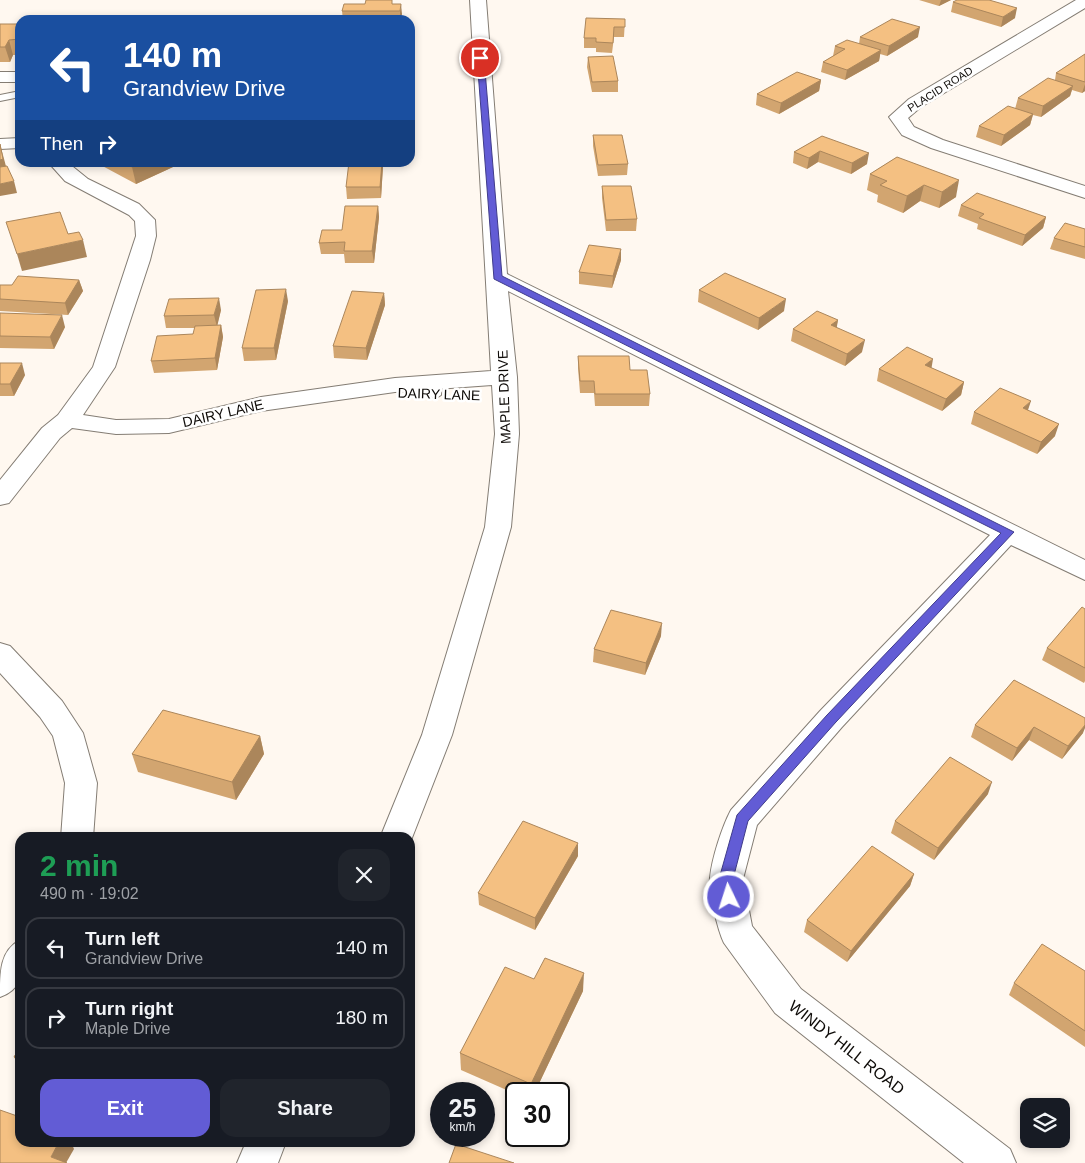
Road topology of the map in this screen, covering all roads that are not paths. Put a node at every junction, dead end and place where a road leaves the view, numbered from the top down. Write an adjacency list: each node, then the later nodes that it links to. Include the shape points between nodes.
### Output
1 (478, 0): 11 (street, MAPLE DRIVE)
2 (1079, 2): 10 (street, PLACID ROAD, via 915,103 898,117 908,131 936,144)
3 (0, 77): 4 (street)
4 (15, 77)
5 (15, 95): 6 (lane)
6 (0, 98)
7 (15, 143): 8 (street)
8 (0, 144)
9 (60, 167): 13 (street, via 78,181 130,207 145,220 146,236 104,367)
10 (1085, 192)
11 (498, 277): 12 (street, MAPLE DRIVE); 15 (street)
12 (506, 387): 13 (street, DAIRY LANE, via 436,388 395,394 380,390 261,404 169,426 116,427); 19 (street, MAPLE DRIVE, via 507,434 498,527 437,735)
13 (67, 420): 14 (street, via 51,433)
14 (0, 497)
15 (1008, 532): 16 (street); 24 (street, WINDY HILL ROAD, via 831,719 742,819 726,879 736,932 788,1001)
16 (1085, 571)
17 (0, 654): 18 (street, via 51,709 68,733 81,783)
18 (77, 832)
19 (398, 832)
20 (15, 962): 21 (street)
21 (0, 981)
22 (265, 1147): 23 (street)
23 (258, 1163)
24 (996, 1163)

